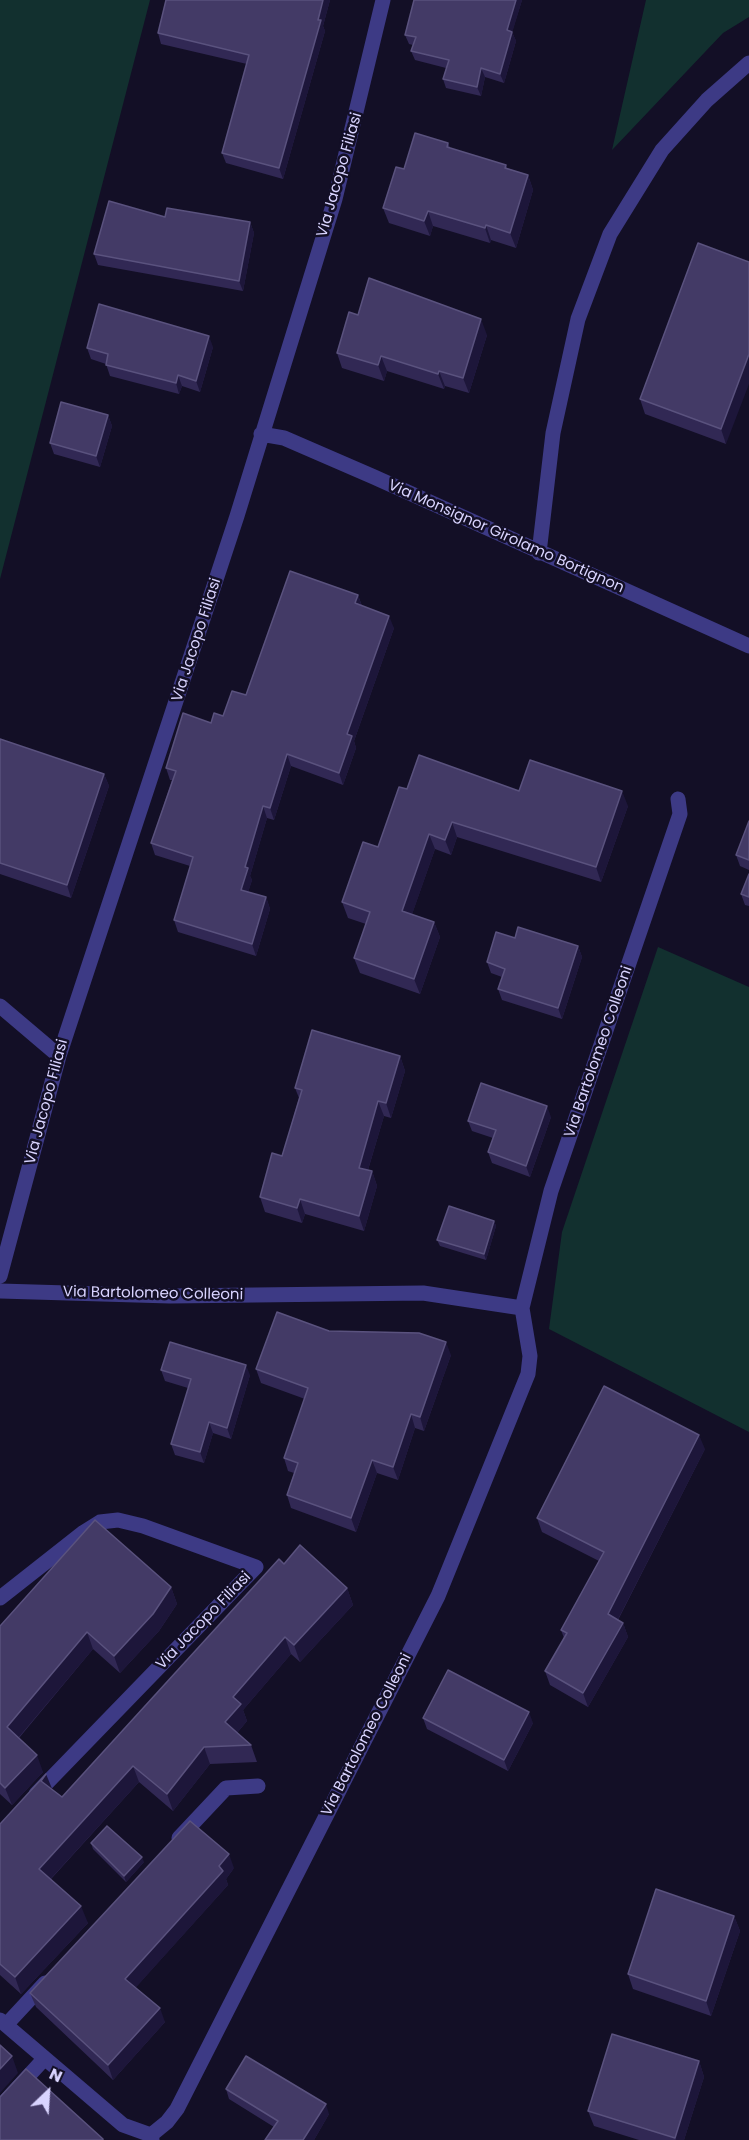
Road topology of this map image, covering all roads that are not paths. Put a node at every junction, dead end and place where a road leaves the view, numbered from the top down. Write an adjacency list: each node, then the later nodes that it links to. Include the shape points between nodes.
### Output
1 (383, 0): 3 (street, Via Jacopo Filiasi, via 335,199)
2 (749, 63): 4 (street, via 707,100 662,150 610,234 575,331 553,433)
3 (261, 434): 4 (street, Via Monsignor Girolamo Bortignon, via 284,438); 8 (street, Via Jacopo Filiasi)
4 (539, 553): 5 (street, Via Monsignor Girolamo Bortignon)
5 (749, 646)
6 (678, 799): 11 (street, Via Bartolomeo Colleoni, via 680,814 550,1191)
7 (0, 1006): 8 (street)
8 (59, 1056): 9 (street, Via Jacopo Filiasi)
9 (0, 1276)
10 (0, 1291): 11 (street, Via Bartolomeo Colleoni, via 170,1296 423,1293)
11 (522, 1308): 20 (street, Via Bartolomeo Colleoni, via 530,1356 528,1374 438,1596 177,2109)
12 (0, 1598): 14 (street, Via Jacopo Filiasi, via 100,1522 118,1520 143,1526 256,1567)
13 (258, 1786): 15 (street, via 226,1788)
14 (25, 1805)
15 (169, 1849)
16 (55, 1972): 17 (street)
17 (3, 2022): 18 (street)
18 (44, 2059): 19 (street); 20 (street, via 123,2125)
19 (0, 2107)
20 (152, 2137)

